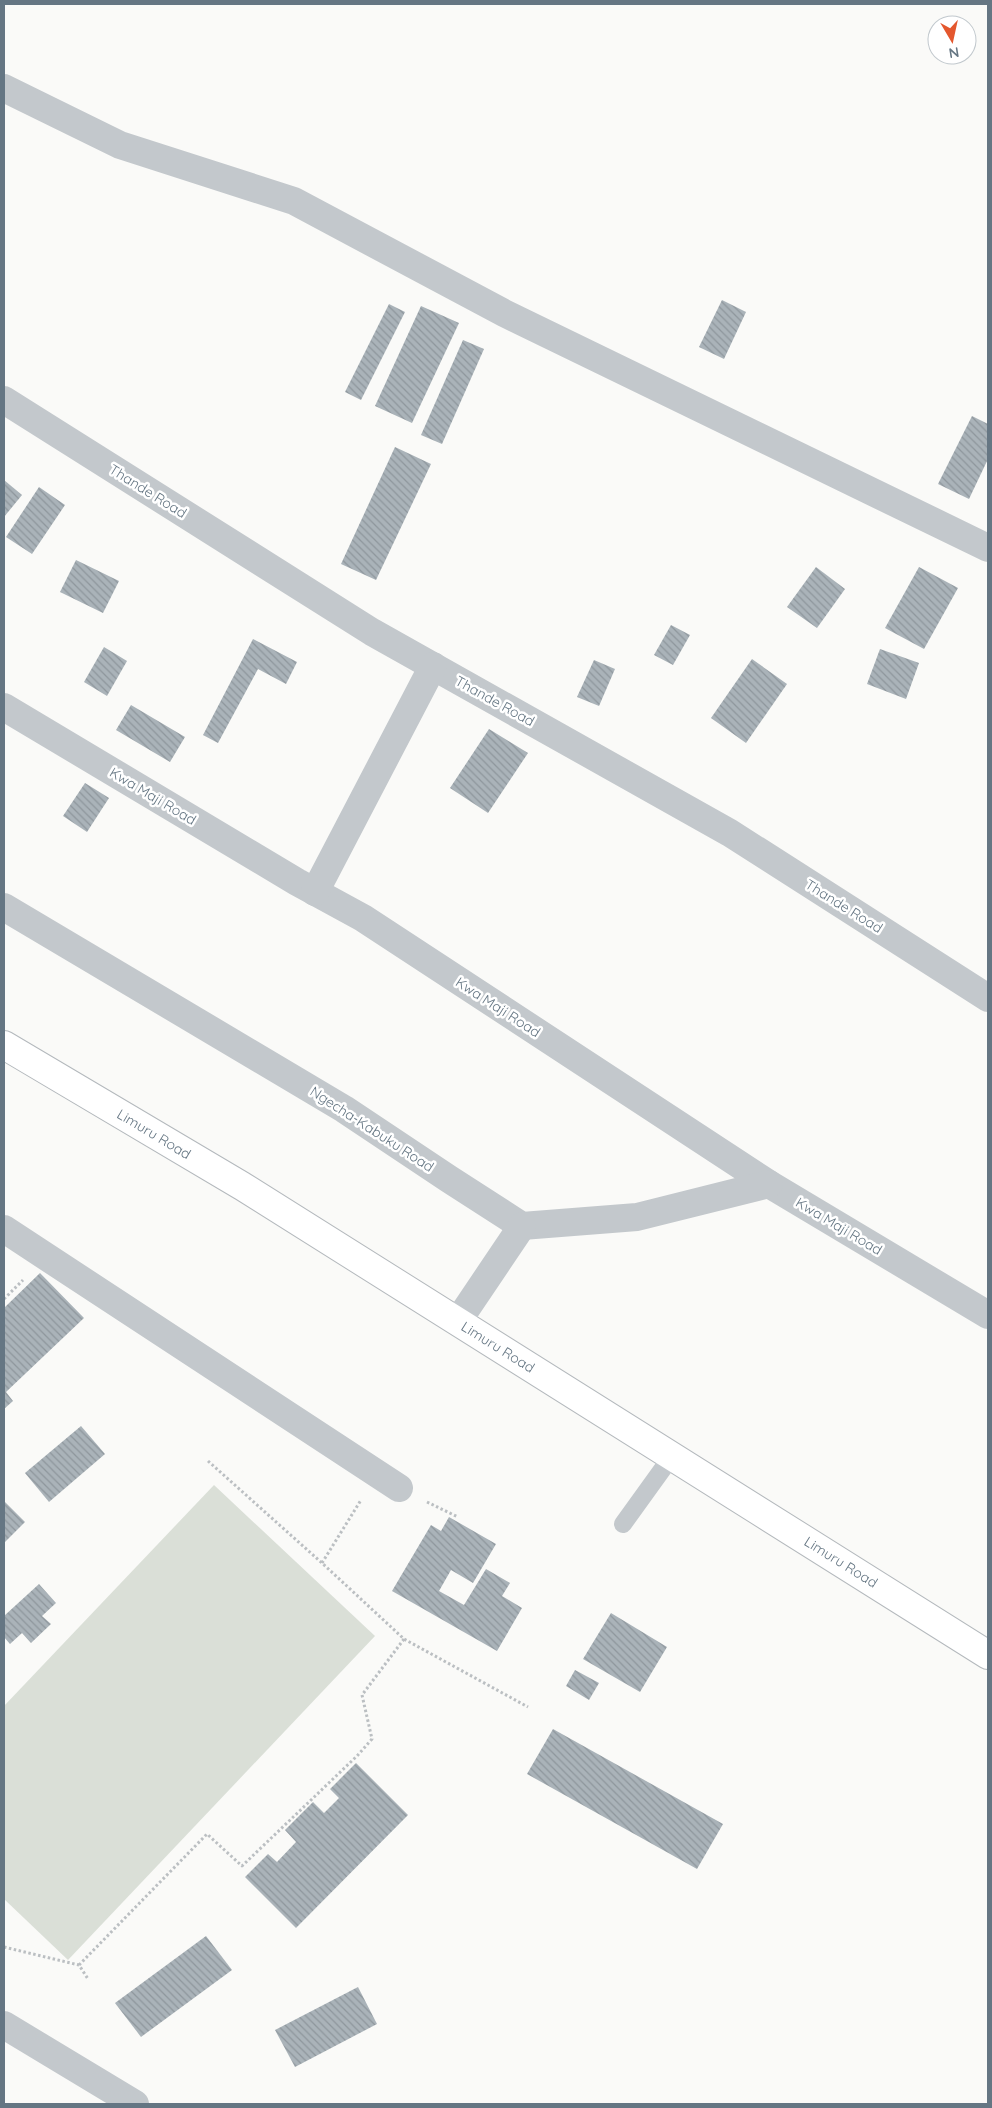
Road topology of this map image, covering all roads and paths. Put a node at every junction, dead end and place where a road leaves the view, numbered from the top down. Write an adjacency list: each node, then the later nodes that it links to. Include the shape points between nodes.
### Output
1 (4, 88): 3 (street, via 120,145 294,201 504,313)
2 (4, 400): 4 (street, Thande Road, via 372,632)
3 (988, 548)
4 (433, 666): 6 (street); 8 (street, Thande Road, via 730,833)
5 (4, 707): 6 (street, Kwa Maji Road)
6 (315, 892): 10 (street, Kwa Maji Road, via 363,918)
7 (5, 911): 11 (street, Ngecha-Kabuku Road, via 344,1109)
8 (988, 998)
9 (4, 1045): 14 (highway, Limuru Road, via 242,1186)
10 (769, 1184): 11 (street, via 636,1216); 13 (street, Kwa Maji Road)
11 (522, 1226): 14 (street)
12 (4, 1229): 17 (street)
13 (988, 1315)
14 (458, 1321): 15 (highway, Limuru Road)
15 (672, 1456): 19 (lane); 22 (highway, Limuru Road)
16 (208, 1461): 20 (path)
17 (376, 1474): 18 (street); 20 (path)
18 (399, 1488)
19 (623, 1524)
20 (322, 1563): 21 (path)
21 (404, 1639): 23 (path); 25 (path, via 362,1695 372,1739 358,1756 242,1866 207,1834)
22 (988, 1656)
23 (528, 1706)
24 (4, 1947): 25 (path)
25 (79, 1965): 26 (path)
26 (88, 1979)
27 (4, 2024): 28 (street)
28 (135, 2104)

